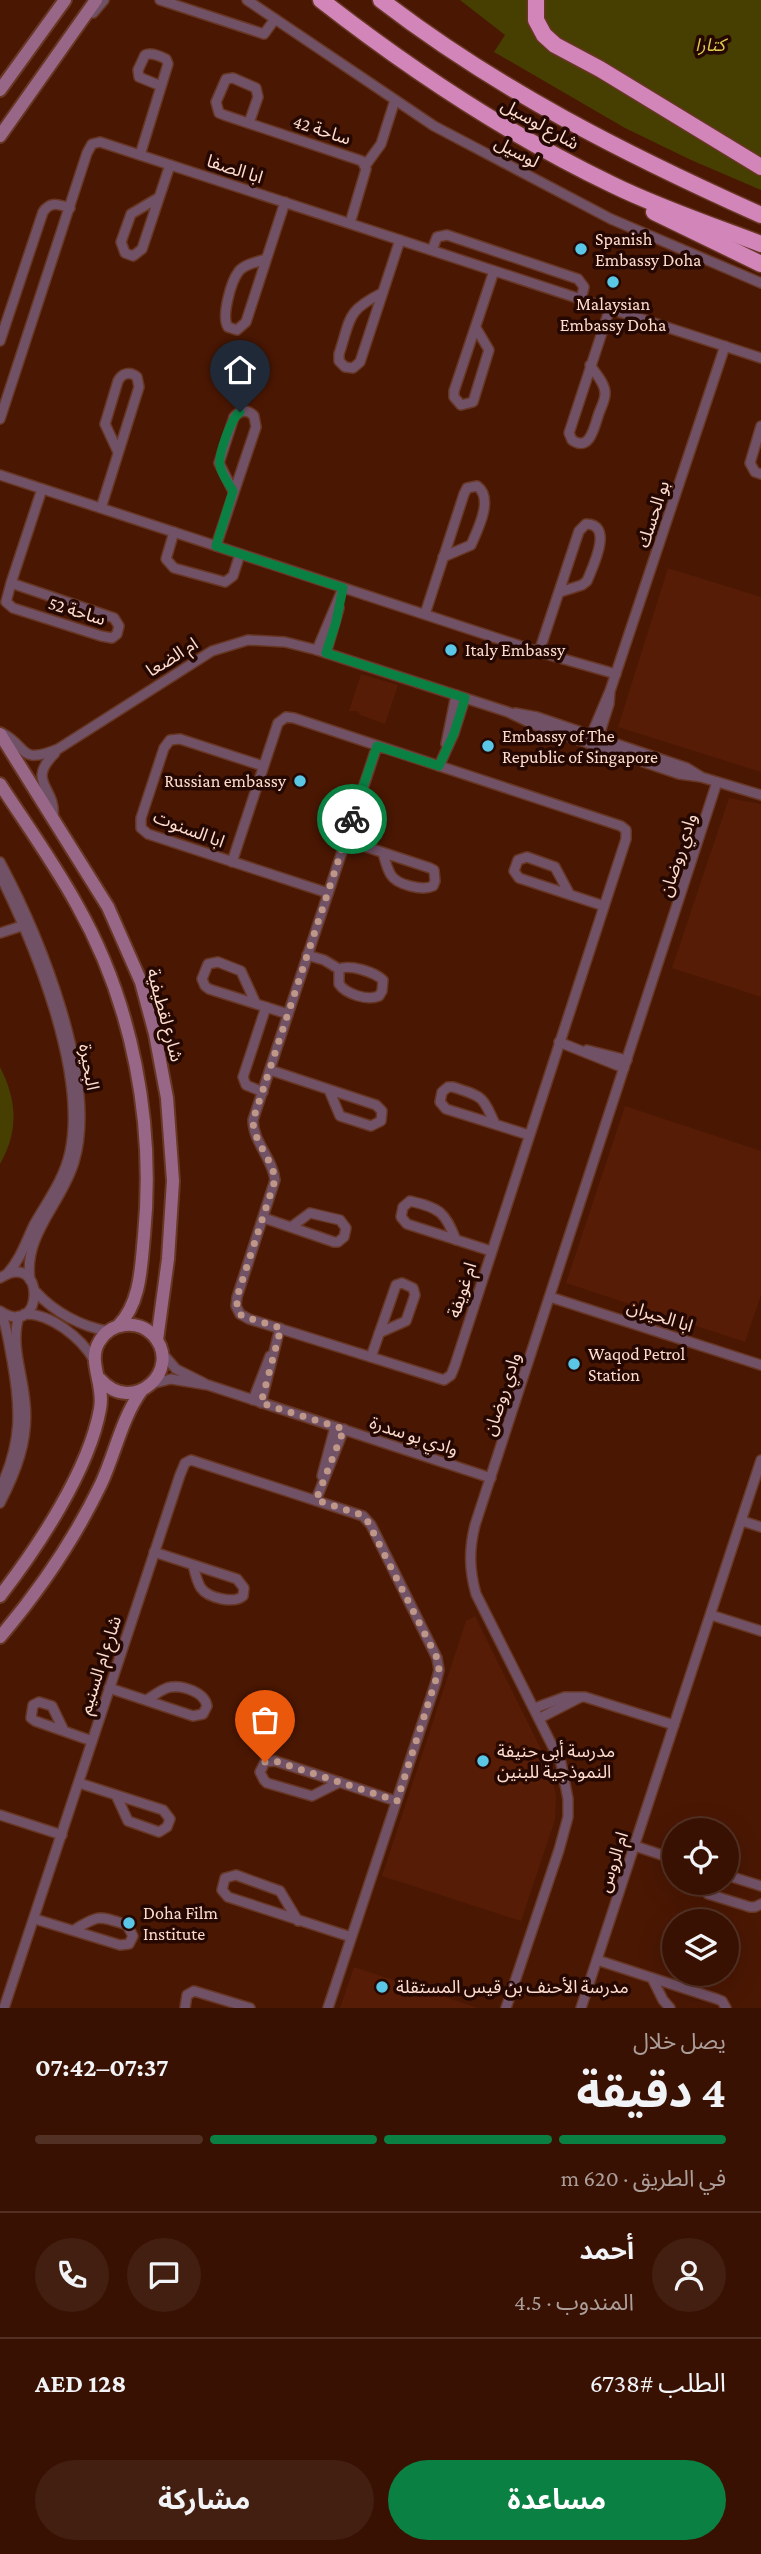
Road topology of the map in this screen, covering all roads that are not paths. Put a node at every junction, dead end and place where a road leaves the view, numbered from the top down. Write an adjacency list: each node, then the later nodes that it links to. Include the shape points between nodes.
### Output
1 (65, 0): 12 (street)
2 (96, 0): 10 (street)
3 (104, 0): 10 (street)
4 (160, 0): 9 (street, via 264,34)
5 (247, 0): 9 (street, لوسيل)
6 (321, 0): 20 (highway, شارع لوسيل, via 488,117)
7 (536, 0): 19 (highway, via 536,20 555,45)
8 (385, 1): 22 (highway, شارع لوسيل, via 516,92 638,158)
9 (275, 19): 13 (street, لوسيل)
10 (68, 41): 15 (street)
11 (161, 86): 16 (street)
12 (0, 90)
13 (395, 100): 18 (street, via 381,144); 34 (street, لوسيل, via 434,126 611,219)
14 (249, 123): 14 (street, ساحة 42, via 258,97 256,88 226,79 217,110); 18 (street, ساحة 42, via 362,160)
15 (0, 136)
16 (140, 155): 17 (street, ابا الصفا); 25 (street, ابا الصفا, via 106,143 92,144)
17 (170, 165): 21 (street); 23 (street, ابا الصفا)
18 (365, 166): 27 (street, ساحة 42)
19 (761, 167)
20 (631, 193): 29 (highway, شارع لوسيل); 32 (highway, via 674,223)
21 (158, 198): 21 (street, via 131,214 121,242 125,253 140,253)
22 (731, 201): 24 (highway); 26 (highway, شارع لوسيل)
23 (285, 202): 27 (street, ابا الصفا); 31 (street)
24 (761, 207)
25 (70, 208): 39 (street, via 51,204 43,212); 43 (street, ابا الصفا)
26 (761, 215)
27 (349, 223): 28 (street, ابا الصفا)
28 (400, 240): 30 (street, ابا الصفا); 35 (street)
29 (761, 244)
30 (432, 250): 33 (street, ابا الصفا); 36 (street, via 437,237 447,235 578,279 584,287)
31 (266, 259): 31 (street, via 243,268 236,277 224,313 228,327 237,330 246,322)
32 (761, 264)
33 (494, 271): 36 (street, ابا الصفا); 38 (street)
34 (761, 283)
35 (382, 293): 35 (street, via 354,311 338,357 341,365 354,368 360,362)
36 (580, 299): 37 (street, ابا الصفا)
37 (610, 308): 40 (street, ابا الصفا); 42 (street)
38 (476, 328): 38 (street, via 489,355 473,402 461,405 454,391)
39 (0, 341)
40 (725, 346): 41 (street, ابا الصفا); 62 (street, بو الحسك)
41 (761, 358)
42 (590, 365): 42 (street, via 606,394 592,435 579,444 569,433)
43 (5, 388): 44 (street, ابا الصفا)
44 (0, 419)
45 (761, 426): 47 (street, via 750,463)
46 (118, 453): 46 (street, via 105,429 105,419 119,378 133,374 139,387); 51 (street)
47 (761, 474)
48 (0, 475): 49 (street)
49 (42, 489): 51 (street); 56 (street)
50 (233, 491): 50 (street, via 220,467 220,456 234,416 248,411 256,427); 53 (street)
51 (101, 508): 52 (street)
52 (174, 532): 53 (street); 54 (street, via 166,559 174,568 225,582 233,576)
53 (216, 546): 54 (street)
54 (240, 554): 57 (street)
55 (443, 557): 55 (street, via 471,545 486,500 477,486 467,488 464,494); 59 (street)
56 (11, 583): 56 (street, ساحة 52, via 6,602 13,608 101,636 117,634 114,618)
57 (343, 588): 59 (street); 60 (street, via 336,622)
58 (560, 592): 58 (street, via 587,581 601,537 595,525 586,524 579,531); 61 (street)
59 (425, 614): 61 (street)
60 (321, 652): 63 (street, ام الضعا); 67 (street, ام الضعا, via 266,640 223,646)
61 (539, 652): 62 (street)
62 (616, 674): 65 (street, بو الحسك)
63 (461, 697): 65 (street, ام الضعا, via 537,717); 69 (street)
64 (0, 733): 67 (street, ام الضعا, via 30,755); 73 (street, شارع لقطيفية)
65 (594, 740): 70 (street, ام الضعا)
66 (377, 746): 68 (street, ام غويفة, via 286,717 278,723); 69 (street, ام غويفة); 74 (street, ام غويفة)
67 (58, 749): 73 (street, ام الضعا, via 41,772)
68 (263, 766): 77 (street, ام غويفة); 77 (street, ابا السنوت, via 177,738 167,742 160,760 140,822 143,831)
69 (439, 766): 81 (street, ام غويفة, via 624,827 626,839)
70 (718, 782): 72 (street, ام الضعا); 89 (street, وادي روضان)
71 (0, 784): 110 (street, via 90,929 120,1004 133,1052 146,1143 146,1207 136,1294 128,1315)
72 (761, 795)
73 (53, 817): 113 (street, شارع لقطيفية, via 121,933 141,982 162,1068 173,1181)
74 (345, 841): 75 (street); 79 (street, ام غويفة)
75 (383, 853): 75 (street, via 395,880 424,889 433,886 434,870)
76 (0, 862): 82 (street, البحيرة)
77 (232, 862): 79 (street, ابا السنوت)
78 (0, 876): 82 (street, البحيرة)
79 (328, 893): 84 (street, ام غويفة)
80 (570, 895): 80 (street, via 555,867 527,857 518,860 514,871 519,878); 81 (street)
81 (604, 906): 88 (street, ام غويفة)
82 (26, 925): 83 (street); 95 (street, البحيرة, via 62,1029 74,1088 71,1147)
83 (0, 933)
84 (307, 955): 85 (street); 87 (street, ام غويفة)
85 (339, 969): 85 (street, via 339,984 346,991 370,998 382,991 383,980 376,975)
86 (261, 1005): 86 (street, via 242,971 218,962 208,964 202,976 205,986); 87 (street); 92 (street, via 243,1077 246,1085)
87 (288, 1014): 90 (street, ام غويفة)
88 (559, 1042): 89 (street, via 604,1053); 94 (street, ام غويفة)
89 (625, 1064): 103 (street, وادي روضان)
90 (270, 1070): 91 (street); 92 (street, ام غويفة)
91 (329, 1090): 91 (street, via 340,1116 371,1126 382,1121 383,1111 376,1105)
92 (262, 1092): 96 (street, ام غويفة, via 253,1125 275,1180)
93 (495, 1124): 93 (street, via 479,1096 453,1087 442,1092 440,1102 446,1109); 94 (street)
94 (529, 1135): 99 (street, ام غويفة)
95 (59, 1190): 100 (street, البحيرة, via 17,1262); 101 (street, البحيرة, via 32,1244)
96 (264, 1218): 97 (street); 109 (street, ام غويفة, via 236,1306 242,1316)
97 (291, 1227): 97 (street, via 315,1213 340,1220 345,1232 338,1242)
98 (456, 1240): 98 (street, via 440,1211 410,1202 403,1207 401,1217 407,1224); 99 (street)
99 (491, 1251): 114 (street, ام غويفة, via 449,1377 439,1380)
100 (3, 1276): 101 (street, via 20,1273)
101 (30, 1280): 102 (street)
102 (36, 1292): 104 (street); 106 (street, via 33,1305)
103 (550, 1297): 116 (street, ابا الحيران); 124 (street, وادي روضان)
104 (51, 1306): 107 (street); 108 (street)
105 (1, 1311): 106 (street); 118 (street)
106 (21, 1315): 107 (street); 118 (street, via 15,1339)
107 (44, 1318): 111 (street)
108 (74, 1320): 110 (street); 111 (street)
109 (281, 1328): 114 (street, ام غويفة); 121 (street)
110 (113, 1329): 113 (street, via 143,1328); 115 (street, via 99,1341)
111 (67, 1332): 115 (street, via 82,1342)
112 (379, 1333): 112 (street, via 407,1321 413,1288 396,1285); 114 (street)
113 (159, 1346): 119 (street, وادي بو سدرة, via 176,1369); 120 (street, via 162,1366)
114 (371, 1357)
115 (94, 1360): 117 (street)
116 (760, 1361)
117 (100, 1379): 120 (street, via 119,1392); 132 (street, via 99,1417 81,1463 55,1515)
118 (19, 1384): 125 (street, via 18,1435)
119 (208, 1385): 120 (street, وادي بو سدرة, via 172,1379); 121 (street, وادي بو سدرة)
120 (147, 1387): 135 (street, via 132,1404 104,1478 80,1524 43,1583)
121 (257, 1401): 122 (street, وادي بو سدرة)
122 (340, 1428): 124 (street, وادي بو سدرة); 126 (street)
123 (761, 1460): 128 (street, ام الروس)
124 (491, 1478): 138 (street, وادي روضان, via 469,1549 472,1579)
125 (3, 1488): 127 (street)
126 (316, 1500): 130 (street, شارع ام السنيم, via 188,1462); 145 (street, شارع ام السنيم, via 367,1520 437,1658 438,1675)
127 (0, 1503)
128 (742, 1521): 129 (street); 133 (street, ام الروس)
129 (761, 1527)
130 (154, 1552): 131 (street); 136 (street, شارع ام السنيم)
131 (193, 1566): 131 (street, via 207,1593 232,1601 243,1597 244,1588 237,1580)
132 (0, 1596)
133 (711, 1615): 134 (street); 139 (street, ام الروس)
134 (761, 1631)
135 (0, 1637)
136 (109, 1688): 137 (street); 141 (street, شارع ام السنيم)
137 (146, 1700): 137 (street, via 178,1687 201,1694 207,1706 203,1714 193,1716)
138 (538, 1713): 139 (street, via 565,1697 582,1697); 164 (street, وادي روضان, via 561,1763 568,1816)
139 (674, 1725): 148 (street, ام الروس)
140 (64, 1731): 141 (street)
141 (92, 1741): 143 (street, شارع ام السنيم)
142 (340, 1782): 142 (street, via 306,1796 267,1783 260,1772 270,1760); 145 (street)
143 (79, 1783): 144 (street); 147 (street, شارع ام السنيم)
144 (116, 1795): 144 (street, via 128,1821 159,1832 167,1827 170,1819 163,1810)
145 (397, 1801): 157 (street, شارع ام السنيم)
146 (0, 1815): 147 (street)
147 (62, 1835): 154 (street, شارع ام السنيم)
148 (635, 1846): 149 (street); 158 (street, ام الروس)
149 (662, 1855)
150 (739, 1879): 151 (street)
151 (761, 1886)
152 (711, 1895): 153 (street, via 755,1908)
153 (761, 1904)
154 (35, 1919): 156 (street); 160 (street, شارع ام السنيم)
155 (298, 1921): 155 (street, via 280,1891 236,1875 225,1878 222,1890 228,1897); 157 (street)
156 (74, 1930): 156 (street, via 101,1917 127,1925 133,1936 129,1944 120,1945)
157 (351, 1937): 163 (street, شارع ام السنيم)
158 (597, 1960): 159 (street); 165 (street, ام الروس)
159 (652, 1978): 166 (street); 167 (street, via 717,1999)
160 (3, 2008)
161 (185, 2008): 162 (street, via 187,1995 194,1991)
162 (250, 2008)
163 (328, 2008)
164 (506, 2008)
165 (581, 2008)
166 (670, 2008)
167 (726, 2008)

